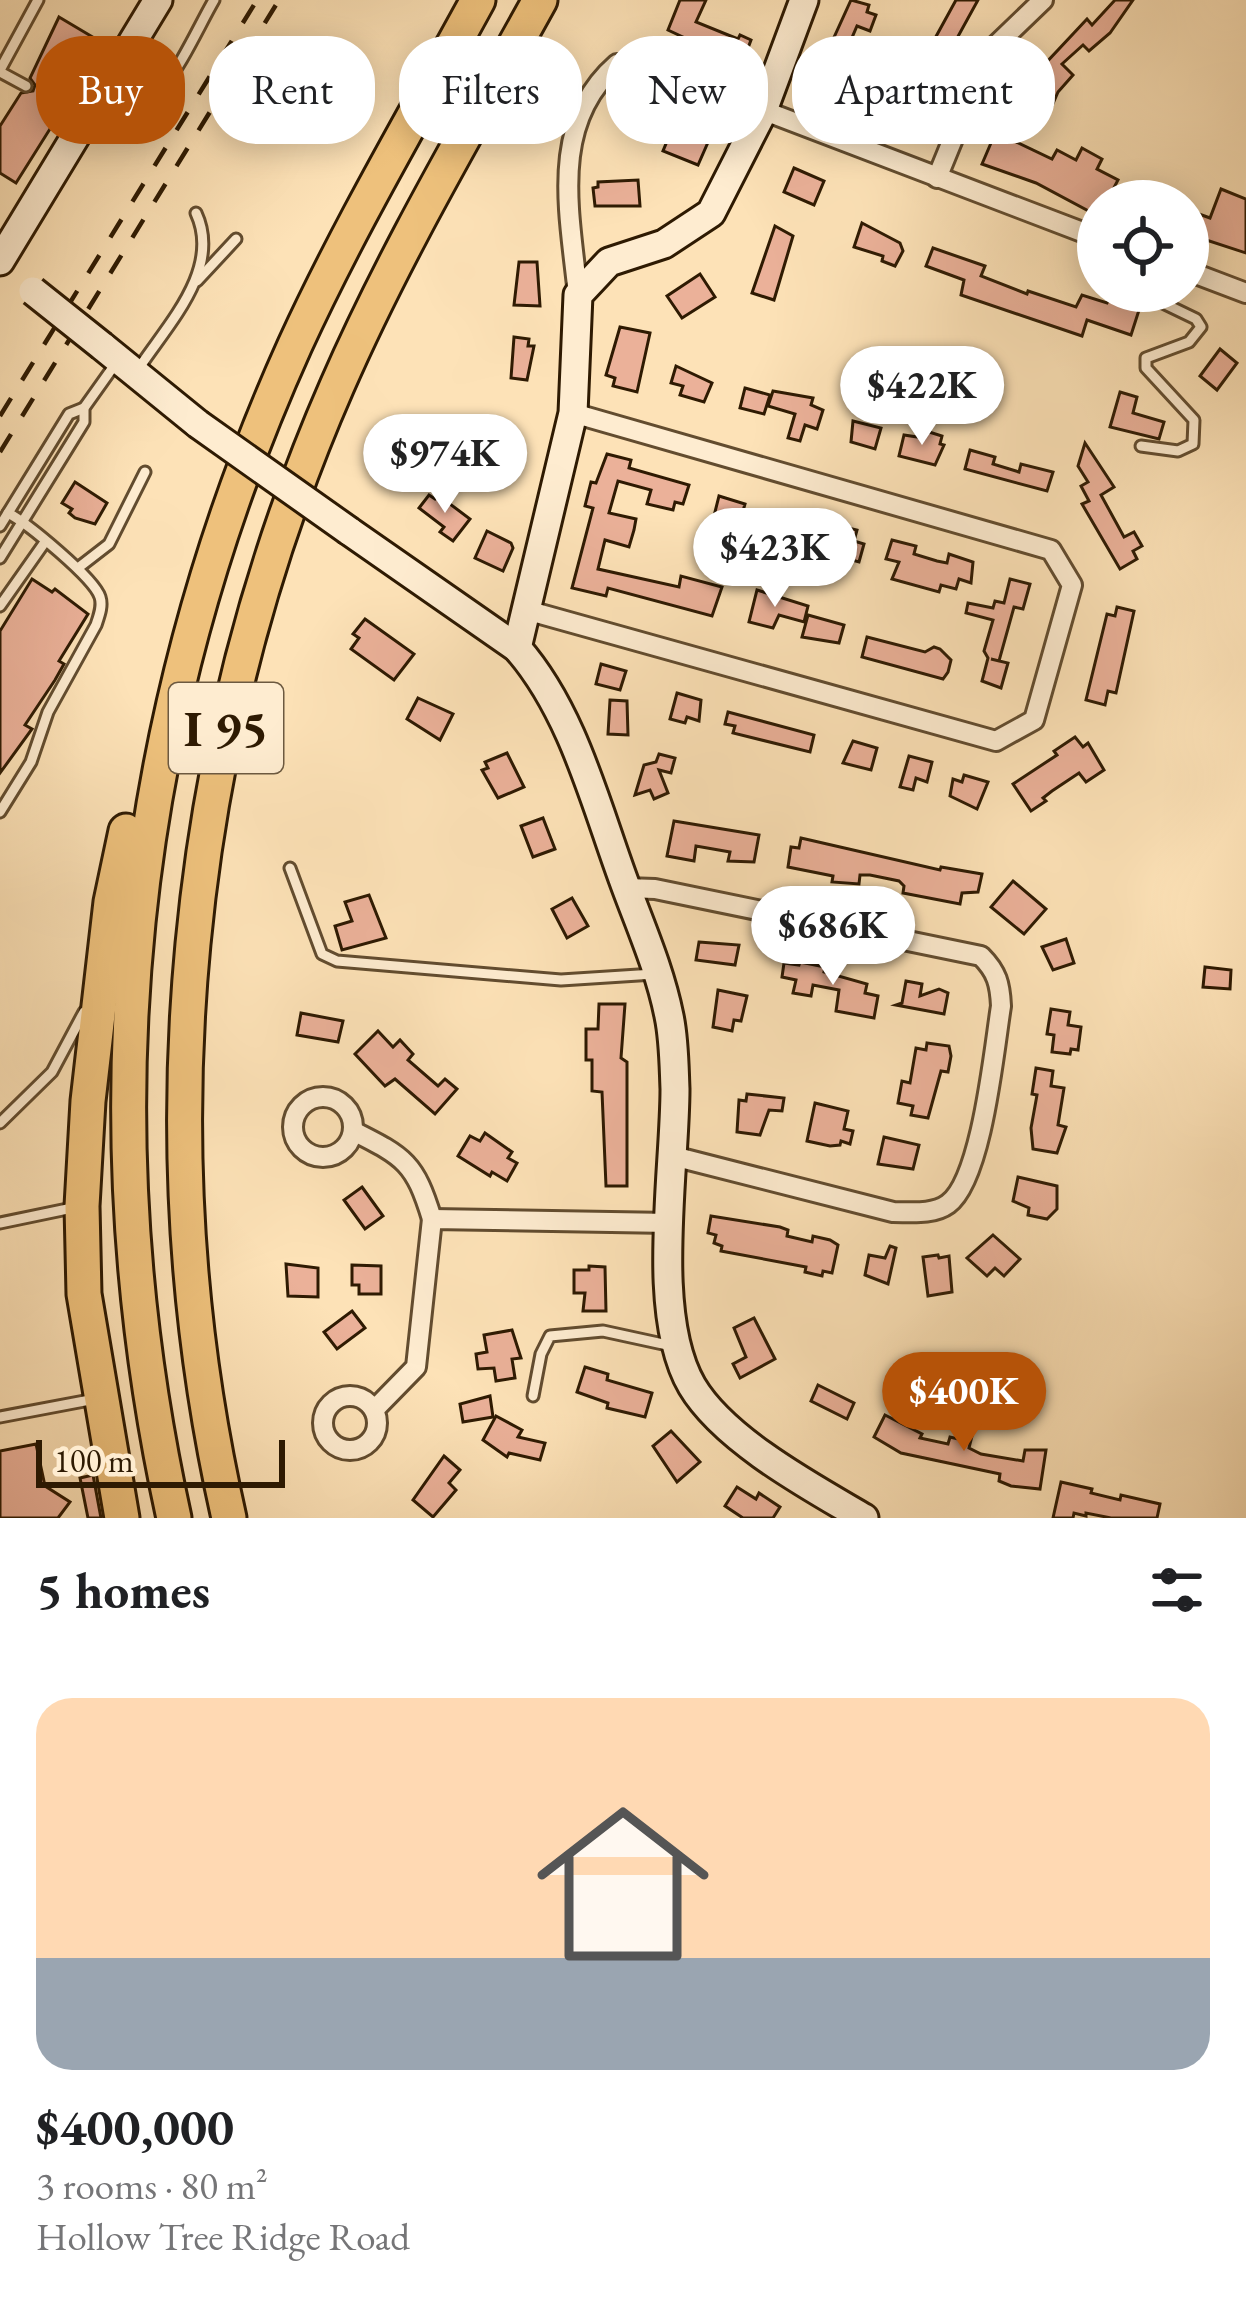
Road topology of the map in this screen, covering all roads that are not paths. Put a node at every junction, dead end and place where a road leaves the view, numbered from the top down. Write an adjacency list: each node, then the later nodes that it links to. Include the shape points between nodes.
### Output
1 (158, 0): 8 (main road)
2 (214, 0): 9 (lane)
3 (478, 0): 41 (highway, I 95, via 294,348)
4 (540, 0): 61 (highway, I 95, via 336,388 272,557 225,733 192,952 185,1152 197,1333)
5 (804, 0): 13 (main road)
6 (1043, 0): 17 (street, via 988,53)
7 (37, 2): 10 (lane)
8 (136, 36)
9 (185, 49)
10 (0, 71): 12 (lane)
11 (606, 74): 25 (street, via 577,119 566,178)
12 (26, 86)
13 (768, 96)
14 (768, 114): 17 (street)
15 (59, 144): 21 (main road)
16 (746, 144): 25 (main road, via 711,213 664,244 609,262)
17 (937, 178): 19 (street)
18 (196, 213): 23 (lane, via 205,249)
19 (1077, 230)
20 (236, 238): 23 (lane)
21 (0, 263): 27 (main road, bridge)
22 (1209, 280): 24 (street)
23 (193, 284): 27 (lane)
24 (1246, 293)
25 (578, 295): 29 (main road)
26 (1182, 312): 30 (lane, via 1201,327 1189,342 1146,358 1146,368 1194,420 1192,444 1178,451)
27 (119, 359): 28 (lane); 40 (main road, bridge, via 198,424)
28 (84, 409): 32 (lane, via 69,415); 33 (lane, via 84,422)
29 (573, 412): 39 (main road); 39 (street, via 1051,550 1072,585 1034,720 996,741)
30 (1141, 446)
31 (146, 472): 37 (lane, via 109,544)
32 (8, 513): 33 (lane); 34 (lane)
33 (23, 521): 35 (lane); 36 (lane)
34 (0, 526)
35 (45, 542): 37 (lane); 38 (lane)
36 (0, 558)
37 (78, 568): 42 (lane, via 100,594 96,625)
38 (0, 606)
39 (526, 610): 40 (main road)
40 (517, 648): 44 (main road, via 537,671 585,774)
41 (182, 659): 45 (highway, via 144,747); 60 (highway, I 95, via 141,875 130,1118 139,1300)
42 (0, 812)
43 (290, 868): 46 (lane, via 322,954 337,961 561,980)
44 (626, 888): 46 (main road); 49 (street, via 981,956 1000,986 975,1158 947,1205 893,1212)
45 (112, 902): 47 (lane, via 71,1042); 50 (highway)
46 (659, 974): 49 (main road, via 671,1022)
47 (0, 1123)
48 (353, 1131): 51 (street, via 419,1175)
49 (674, 1156): 53 (main road)
50 (82, 1206): 52 (lane); 56 (highway, via 84,1294)
51 (432, 1219): 53 (street); 57 (street, via 416,1367)
52 (0, 1223)
53 (670, 1223): 54 (main road)
54 (676, 1347): 55 (lane, via 603,1331 550,1336); 62 (main road, via 694,1389 734,1432)
55 (533, 1396)
56 (101, 1398): 58 (lane); 59 (highway)
57 (374, 1410)
58 (0, 1417)
59 (122, 1518)
60 (174, 1518)
61 (230, 1518)
62 (864, 1518)

